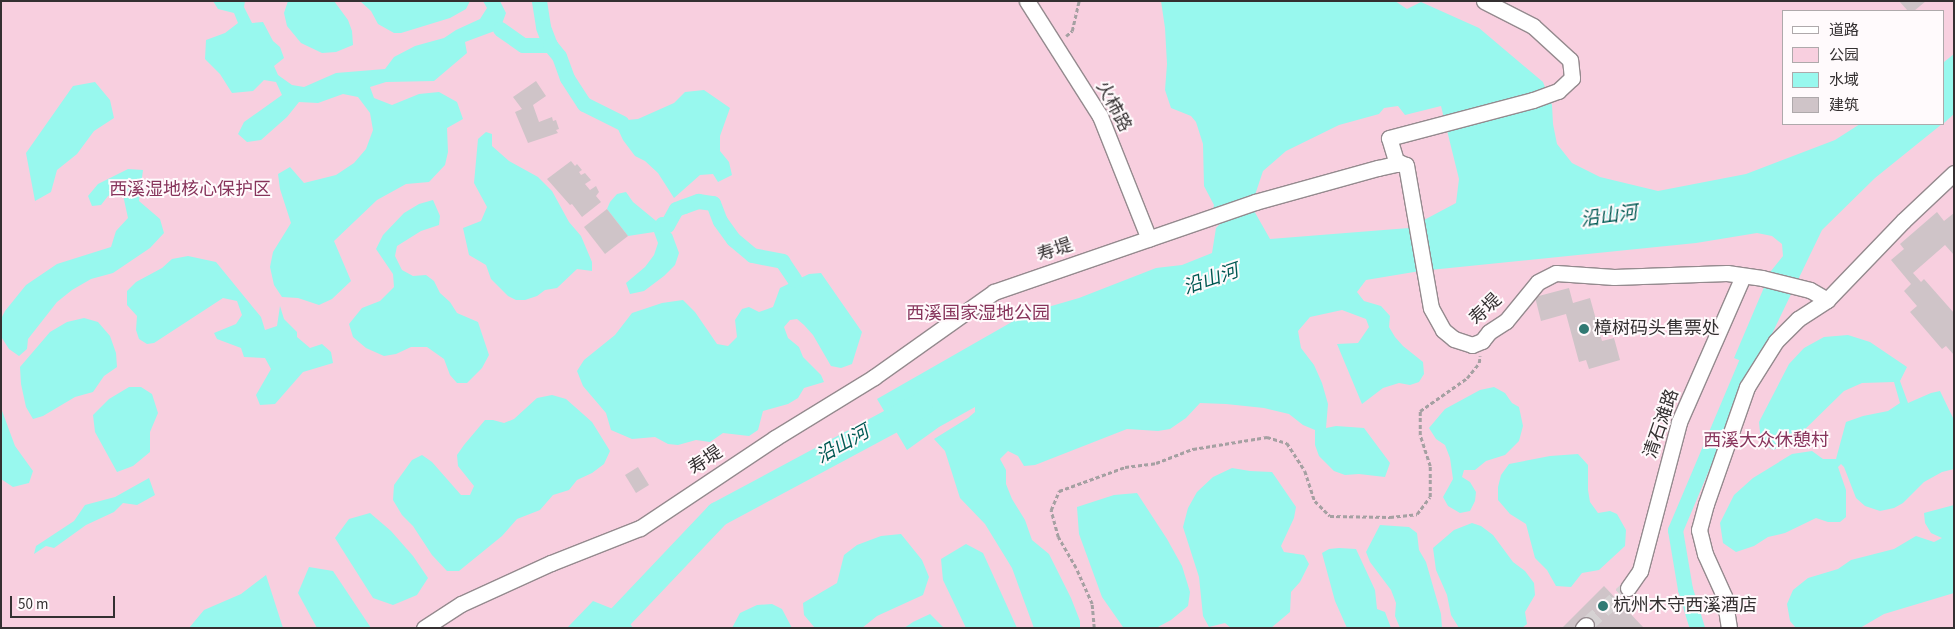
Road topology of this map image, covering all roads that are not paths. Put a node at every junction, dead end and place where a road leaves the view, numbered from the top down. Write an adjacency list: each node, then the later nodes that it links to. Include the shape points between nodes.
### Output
1 (1027, 1): 5 (street, 火柿路, via 1100,116)
2 (1484, 1): 3 (street, via 1533,26 1570,60 1572,78 1558,91 1389,138)
3 (1397, 164): 5 (street, 寿堤, via 1255,202); 6 (street, 寿堤, via 1406,165 1431,308 1443,330 1454,339 1472,345 1506,321 1538,282 1556,273 1614,277 1727,273)
4 (1954, 173): 7 (street)
5 (1149, 239): 9 (street, 寿堤, via 994,292 874,377 640,528 550,563 461,604)
6 (1743, 276): 7 (street, 寿堤, via 1810,290); 8 (street, 清石滩路, via 1679,422 1640,571)
7 (1828, 300): 10 (street, via 1798,319 1776,341 1747,387 1706,504 1699,530 1705,554 1724,596)
8 (1628, 588)
9 (424, 628)
10 (1729, 628)

